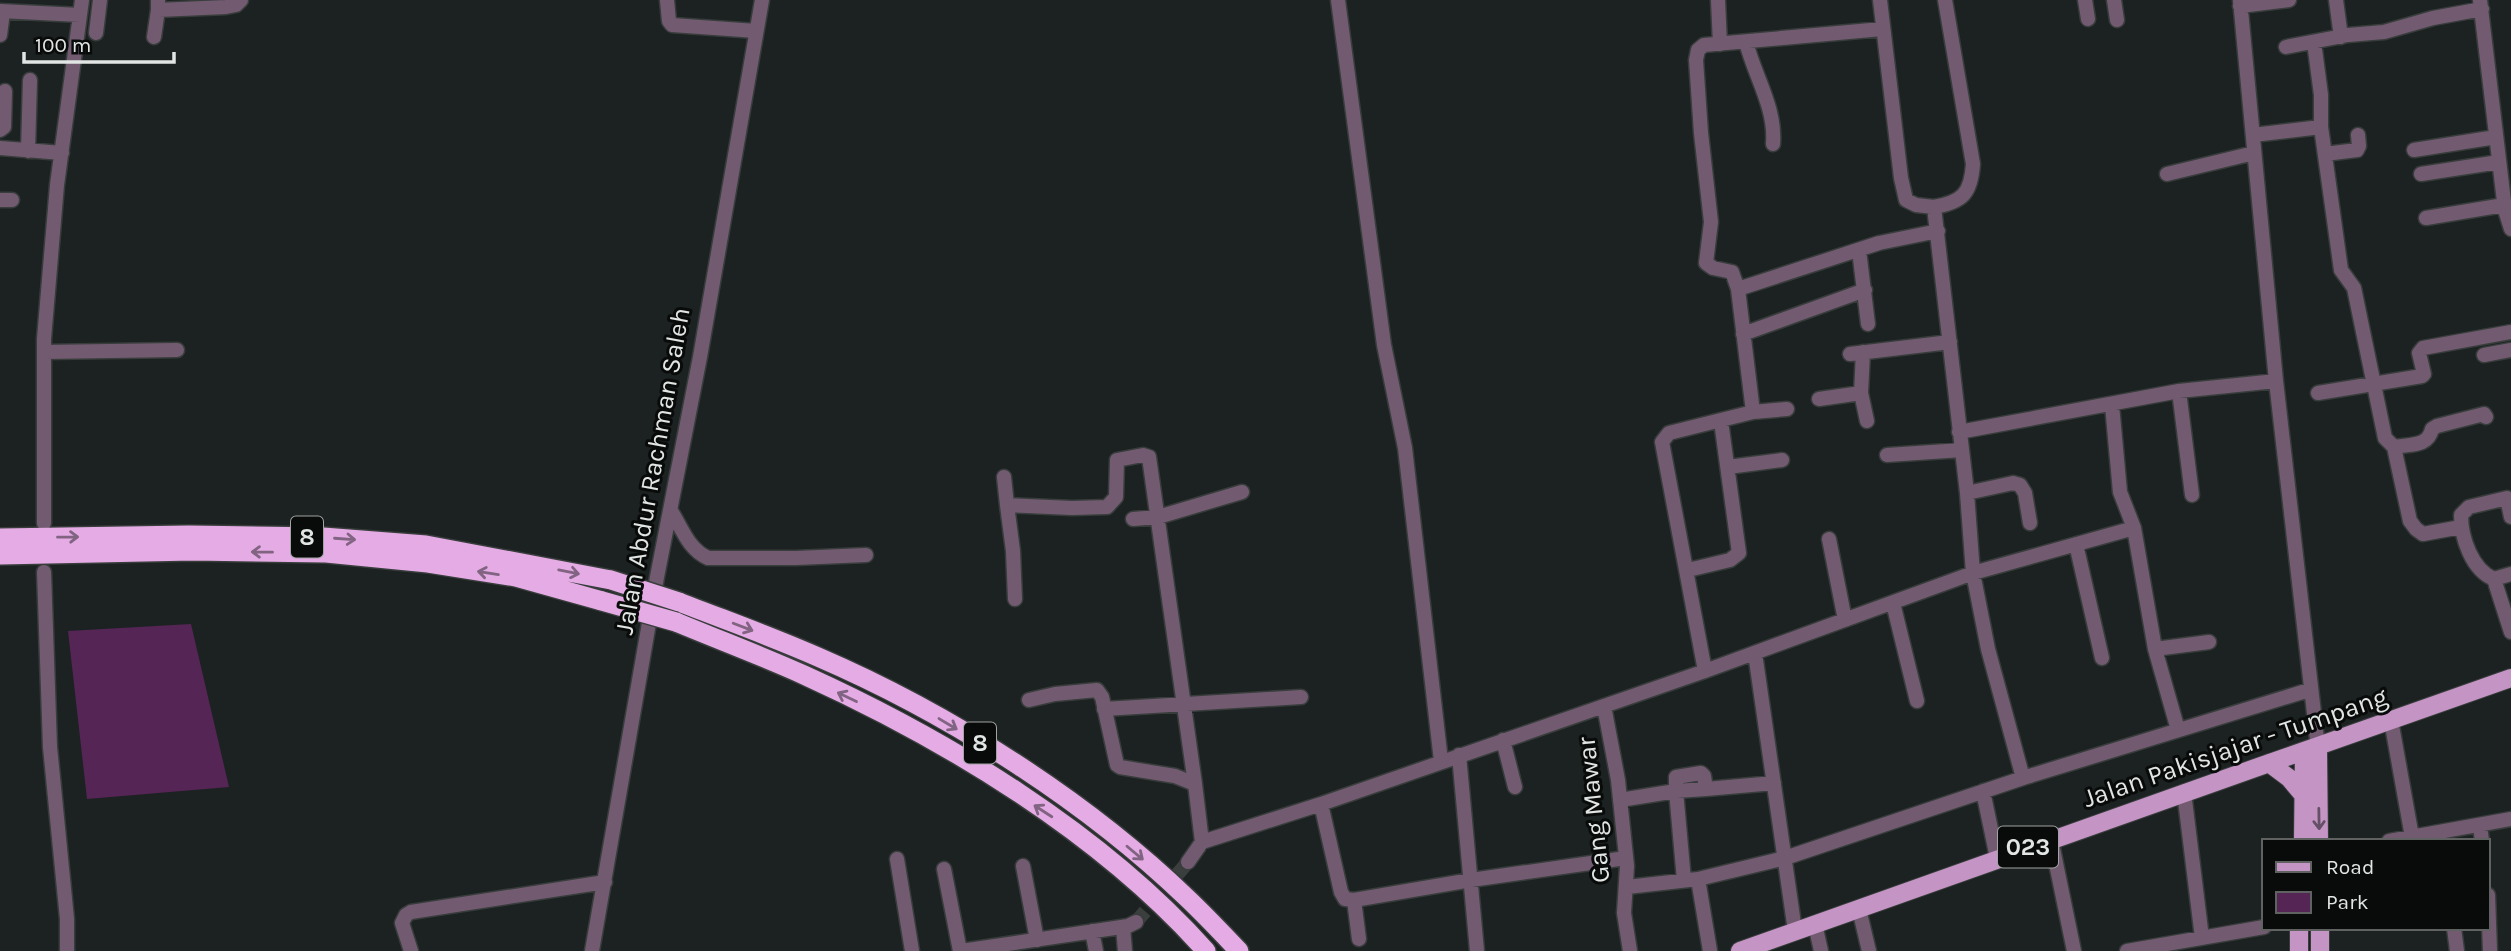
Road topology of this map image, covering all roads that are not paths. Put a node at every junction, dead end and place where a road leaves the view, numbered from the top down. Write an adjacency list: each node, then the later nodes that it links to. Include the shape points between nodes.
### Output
1 (100, 0): 22 (street)
2 (241, 0): 15 (street, via 226,7)
3 (667, 0): 21 (street, via 672,25)
4 (762, 0): 21 (street, Jalan Abdur Rachman Saleh)
5 (1338, 0): 128 (street, via 1384,345 1405,448)
6 (1718, 0): 28 (street)
7 (1880, 0): 20 (street)
8 (1945, 0): 50 (street, via 1973,164 1971,185 1962,198)
9 (2085, 0): 18 (street)
10 (2114, 0): 19 (street)
11 (2290, 0): 13 (street)
12 (2336, 0): 25 (street)
13 (2240, 3): 34 (street)
14 (2481, 4): 25 (street, via 2384,32); 36 (street)
15 (158, 5): 24 (street)
16 (81, 8): 17 (street); 42 (street)
17 (1, 11): 23 (street)
18 (2088, 19)
19 (2117, 20)
20 (1882, 29): 27 (street); 50 (street, via 1906,200)
21 (756, 31): 88 (street, Jalan Abdur Rachman Saleh)
22 (96, 33)
23 (0, 35)
24 (154, 37)
25 (2341, 37): 26 (street)
26 (2314, 42): 29 (street); 32 (street)
27 (1746, 43): 28 (street); 37 (street, via 1773,122)
28 (1720, 44): 55 (street, via 1700,47 1696,60 1711,222 1706,263 1732,272)
29 (2286, 47)
30 (30, 80): 41 (street)
31 (5, 91): 33 (street, via 5,122)
32 (2321, 127): 34 (street); 44 (street)
33 (0, 130)
34 (2253, 135): 43 (street)
35 (2358, 135): 44 (street, via 2357,150)
36 (2496, 137): 38 (street); 45 (street)
37 (1773, 144)
38 (2459, 144): 40 (street); 46 (street)
39 (0, 148): 41 (street)
40 (2414, 150)
41 (28, 151): 42 (street)
42 (62, 153): 63 (street)
43 (2254, 153): 47 (street); 65 (street)
44 (2325, 154): 66 (street, via 2341,270 2354,288)
45 (2499, 162): 46 (street); 49 (street)
46 (2462, 168): 48 (street)
47 (2167, 174)
48 (2421, 174)
49 (2504, 205): 51 (street); 52 (street)
50 (1934, 207): 53 (street)
51 (2426, 218)
52 (2511, 229)
53 (1938, 231): 54 (street); 60 (street)
54 (1858, 250): 55 (street); 56 (street)
55 (1738, 289): 59 (street)
56 (1865, 290): 57 (street); 59 (street)
57 (1868, 324)
58 (2511, 332): 66 (street, via 2423,348 2419,352 2423,375)
59 (1743, 334): 73 (street)
60 (1950, 342): 68 (street, via 1857,353); 77 (street)
61 (177, 350): 63 (street)
62 (2511, 350): 64 (street)
63 (44, 352): 92 (street)
64 (2484, 355)
65 (2276, 381): 67 (street); 116 (street)
66 (2374, 383): 69 (street); 78 (street, via 2385,438)
67 (2179, 391): 71 (street); 86 (street)
68 (1861, 393): 70 (street); 76 (street)
69 (2318, 393)
70 (1819, 399)
71 (2112, 405): 77 (street); 95 (street, via 2120,492)
72 (1787, 409): 73 (street)
73 (1753, 412): 75 (street)
74 (2486, 417): 78 (street, via 2437,426 2428,440)
75 (1721, 421): 82 (street); 101 (street, via 1669,433 1662,442)
76 (1867, 421)
77 (1959, 432): 79 (street)
78 (2395, 447): 94 (street, via 2410,521 2416,529 2431,534)
79 (1962, 450): 80 (street); 85 (street)
80 (1886, 455)
81 (1782, 460): 82 (street)
82 (1728, 467): 101 (street, via 1739,553 1730,560)
83 (1004, 477): 87 (street)
84 (1242, 492): 89 (street)
85 (1967, 493): 93 (street, via 2017,483 2025,493); 103 (street)
86 (2192, 495)
87 (1007, 505): 89 (street, via 1107,507 1116,497 1118,460 1147,455); 106 (street)
88 (670, 511): 100 (street, via 690,544 708,558); 159 (street, Jalan Abdur Rachman Saleh)
89 (1158, 517): 91 (street); 120 (street)
90 (2511, 517): 94 (street, via 2507,498 2464,509)
91 (1133, 519)
92 (44, 523)
93 (2029, 523)
94 (2461, 527): 105 (street, via 2477,565)
95 (2134, 528): 98 (street); 111 (street)
96 (0, 538): 182 (highway, 8, one-way to 182, bridge, via 189,535 426,545 611,580 679,602 818,657 930,713 1028,772 1128,847)
97 (1829, 539): 108 (street)
98 (2076, 544): 103 (street); 113 (street)
99 (0, 555): 181 (highway, 8, one-way to 99, bridge, via 1120,867 976,767 917,731 804,676 676,622 516,578 428,563 326,553)
100 (866, 555)
101 (1688, 570): 114 (street)
102 (44, 572): 174 (street, via 50,747)
103 (1973, 573): 107 (street); 130 (street)
104 (2511, 574): 105 (street)
105 (2494, 579): 109 (street)
106 (1015, 599)
107 (1893, 603): 108 (street); 119 (street)
108 (1845, 621): 112 (street)
109 (2511, 632)
110 (2209, 642): 111 (street)
111 (2155, 649): 124 (street)
112 (1755, 653): 114 (street); 131 (street)
113 (2102, 658)
114 (1705, 671): 121 (street)
115 (2511, 678): 123 (main road, Jalan Pakisjajar - Tumpang / 023)
116 (2309, 691): 124 (street); 126 (street)
117 (1301, 697): 120 (street)
118 (1029, 700): 122 (street, via 1090,689 1097,690)
119 (1917, 701)
120 (1183, 705): 122 (street); 132 (street)
121 (1604, 706): 125 (street); 138 (street, Gang Mawar)
122 (1104, 709): 132 (street, via 1116,765)
123 (2391, 720): 126 (main road, Jalan Pakisjajar - Tumpang / 023); 142 (street)
124 (2178, 730): 130 (street)
125 (1503, 740): 127 (street); 133 (street)
126 (2311, 750): 129 (main road, Jalan Pakisjajar - Tumpang / 023); 137 (main road); 146 (main road, one-way to 146)
127 (1459, 755): 128 (street); 158 (street)
128 (1441, 761): 139 (street)
129 (2269, 763): 136 (main road, Jalan Pakisjajar - Tumpang / 023); 137 (main road)
130 (2023, 778): 135 (street)
131 (1774, 783): 134 (street, via 1706,789 1701,773 1676,777); 151 (street)
132 (1195, 784): 149 (street)
133 (1515, 787)
134 (1676, 791): 138 (street); 157 (street)
135 (1983, 791): 151 (street); 152 (street)
136 (2184, 792): 144 (main road, Jalan Pakisjajar - Tumpang / 023); 171 (street)
137 (2305, 797): 145 (main road)
138 (1620, 800): 150 (street, Gang Mawar)
139 (1321, 804): 149 (street); 161 (street, via 1341,892 1345,899)
140 (2511, 819): 141 (street)
141 (2480, 825): 143 (street); 148 (street)
142 (2412, 837): 143 (street); 147 (street)
143 (2439, 837)
144 (2051, 839): 152 (main road, Jalan Pakisjajar - Tumpang / 023); 189 (street)
145 (2303, 839)
146 (2319, 839)
147 (2400, 839)
148 (2482, 839)
149 (1202, 842): 154 (street)
150 (1626, 858): 158 (street); 160 (street, Gang Mawar)
151 (1784, 858): 157 (street); 169 (street)
152 (1997, 858): 162 (main road, Jalan Pakisjajar - Tumpang / 023)
153 (897, 859): 177 (street)
154 (1188, 862)
155 (1023, 866): 173 (street)
156 (944, 869): 178 (street)
157 (1691, 879): 160 (street); 185 (street)
158 (1471, 880): 161 (street); 183 (street)
159 (605, 882): 175 (street, via 411,912 402,923); 176 (street, Jalan Abdur Rachman Saleh)
160 (1627, 887): 184 (street, Gang Mawar, via 1624,913)
161 (1354, 900): 172 (street)
162 (1859, 909): 163 (main road, Jalan Pakisjajar - Tumpang / 023); 188 (street)
163 (1815, 924): 169 (main road, Jalan Pakisjajar - Tumpang / 023); 187 (street)
164 (2262, 927): 171 (street)
165 (2299, 930): 191 (main road)
166 (2320, 930): 192 (main road)
167 (2454, 930): 193 (street)
168 (2489, 930): 194 (street)
169 (1795, 931): 186 (main road, Jalan Pakisjajar - Tumpang / 023)
170 (1092, 932): 173 (street); 179 (street); 180 (street, via 1130,924)
171 (2202, 938): 190 (street)
172 (1359, 939)
173 (1029, 944): 178 (street)
174 (67, 951)
175 (411, 951)
176 (592, 951)
177 (912, 951)
178 (960, 951)
179 (1096, 951)
180 (1125, 951)
181 (1206, 951)
182 (1239, 951)
183 (1476, 951)
184 (1630, 951)
185 (1710, 951)
186 (1740, 951)
187 (1821, 951)
188 (1869, 951)
189 (2074, 951)
190 (2127, 951)
191 (2299, 951)
192 (2320, 951)
193 (2457, 951)
194 (2490, 951)

